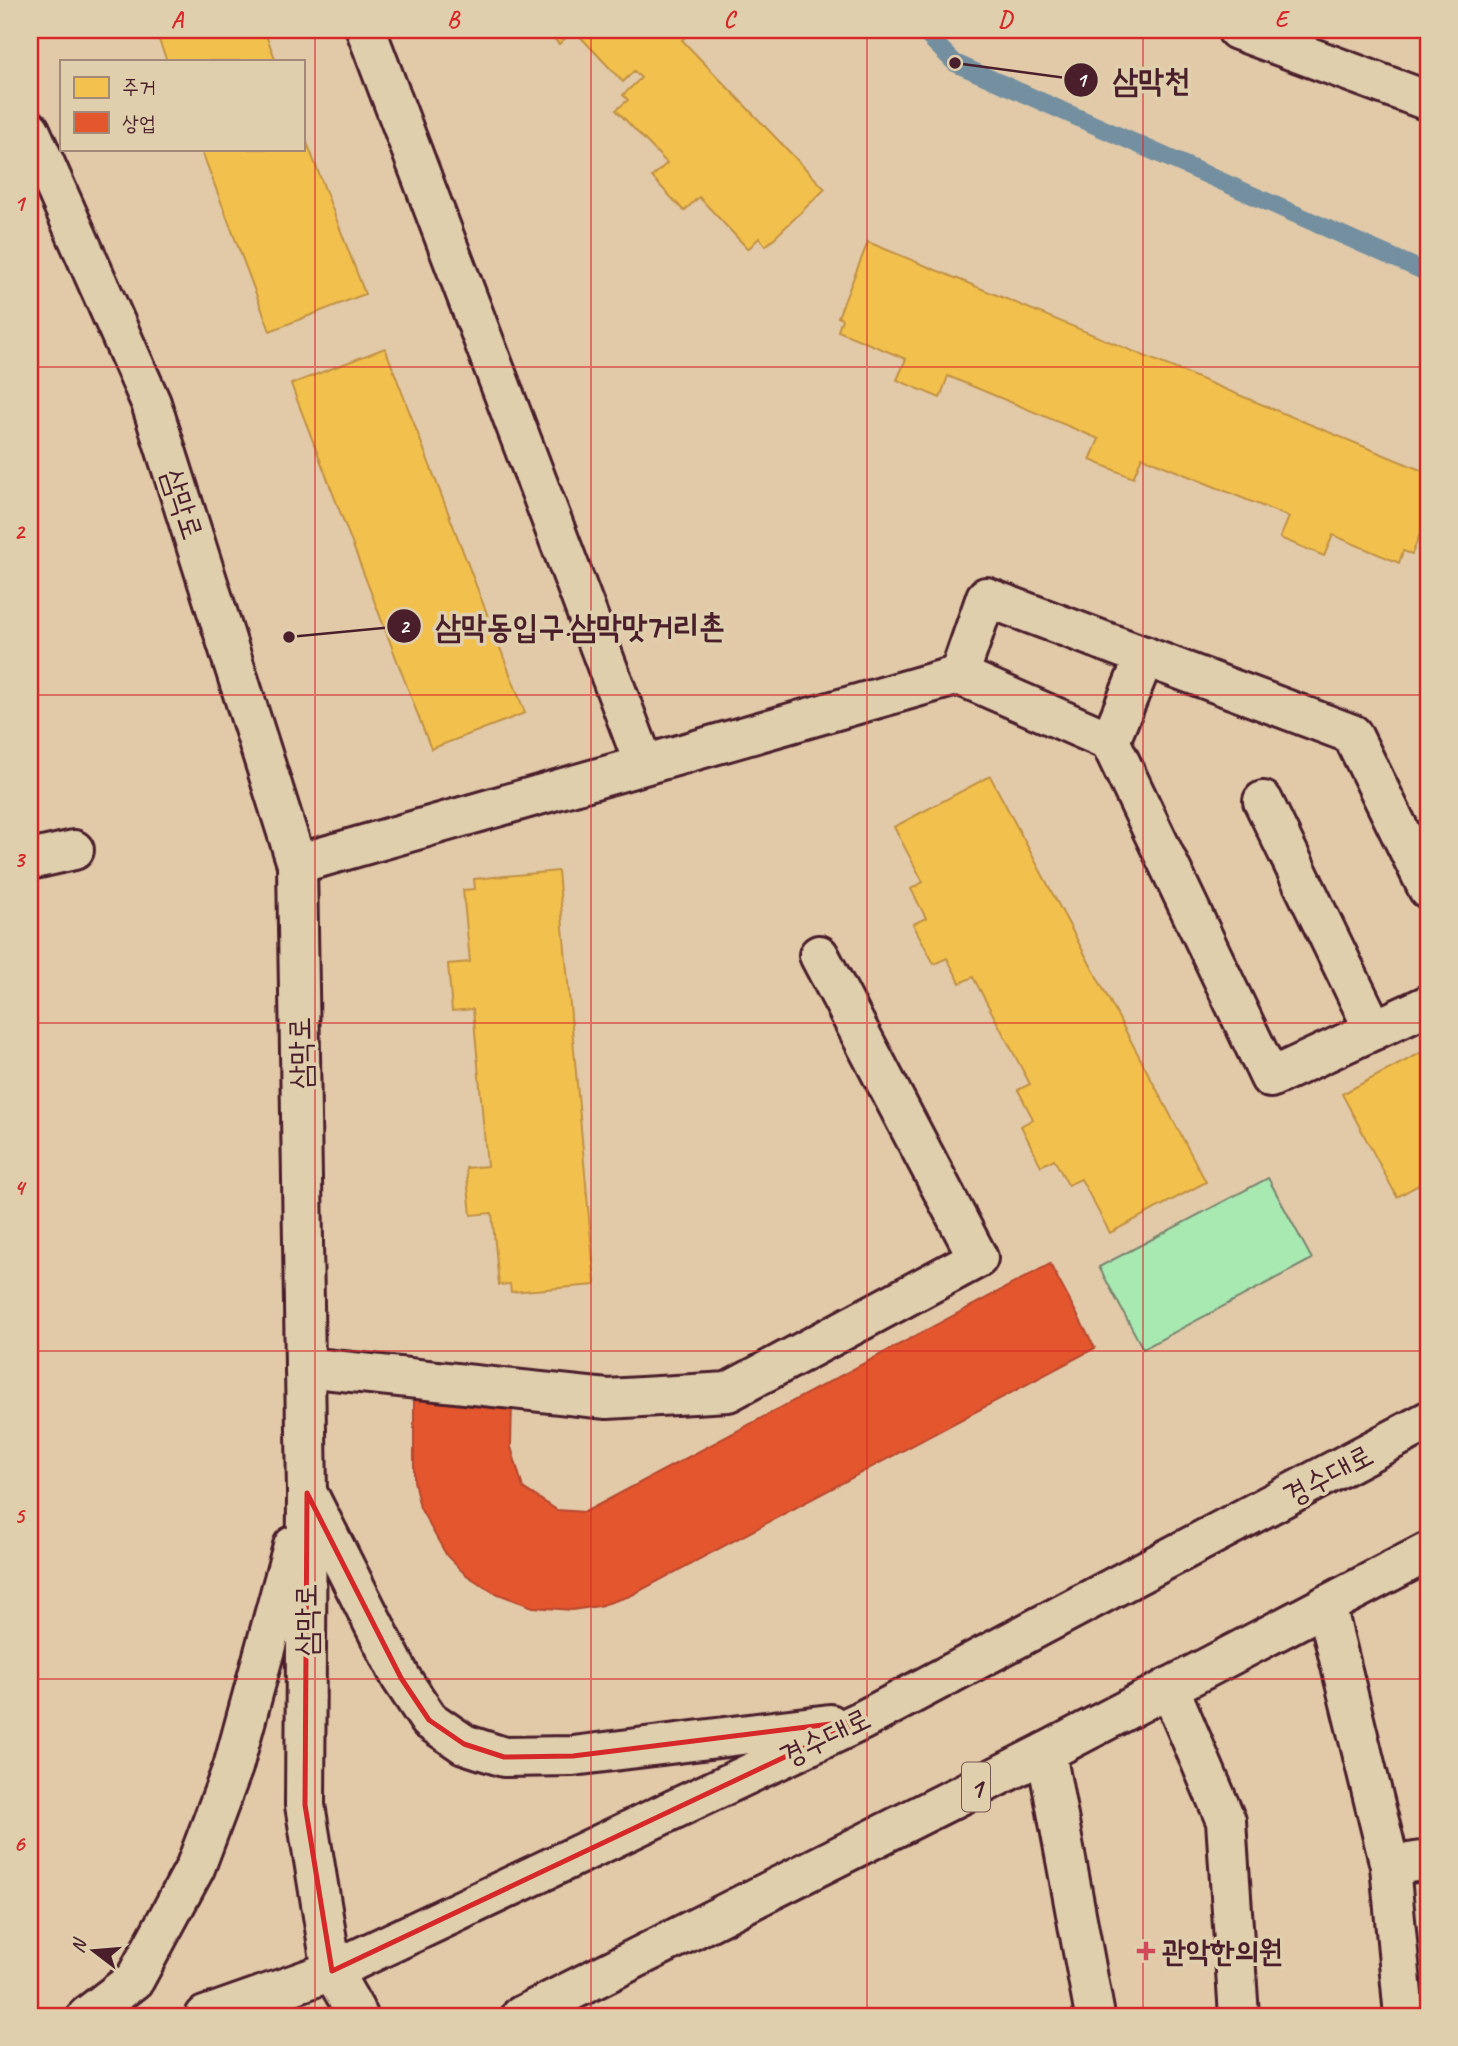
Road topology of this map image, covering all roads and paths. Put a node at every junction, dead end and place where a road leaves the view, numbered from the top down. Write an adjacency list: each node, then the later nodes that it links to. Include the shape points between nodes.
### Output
1 (366, 30): 8 (main road)
2 (1237, 30): 3 (main road)
3 (1428, 101)
4 (30, 130): 12 (main road, 삼막로, via 151,404)
5 (1145, 656): 6 (main road, via 986,597); 7 (main road); 13 (main road, via 1352,734)
6 (959, 675): 7 (main road); 8 (main road)
7 (1110, 741): 16 (main road, via 1270,1078)
8 (644, 765): 12 (main road)
9 (1263, 801): 16 (main road)
10 (74, 850): 11 (main road)
11 (30, 860)
12 (297, 864): 17 (main road, 삼막로)
13 (1428, 889)
14 (818, 955): 17 (main road, via 978,1258 728,1392 607,1399)
15 (1428, 1005): 16 (main road)
16 (1374, 1030)
17 (305, 1367): 19 (main road, 삼막로)
18 (1428, 1422): 23 (main road, 경수대로)
19 (307, 1493): 23 (main road, via 401,1678 429,1720 464,1744 504,1757 573,1756); 27 (main road, 삼막로, via 305,1805); 28 (main road, via 233,1767 195,1868 135,1979)
20 (1428, 1552): 21 (main road, 1)
21 (1326, 1605): 22 (main road, 1); 26 (main road)
22 (1169, 1687): 24 (main road, 1); 33 (main road, via 1227,1821)
23 (863, 1720): 27 (main road, 경수대로)
24 (1046, 1752): 31 (main road, 1); 32 (main road)
25 (1428, 1860): 26 (main road)
26 (1390, 1866): 34 (main road)
27 (332, 1971): 29 (main road, 경수대로); 30 (main road, 삼막로)
28 (87, 2016)
29 (205, 2016)
30 (358, 2016)
31 (521, 2016)
32 (1095, 2016)
33 (1239, 2016)
34 (1404, 2016)

